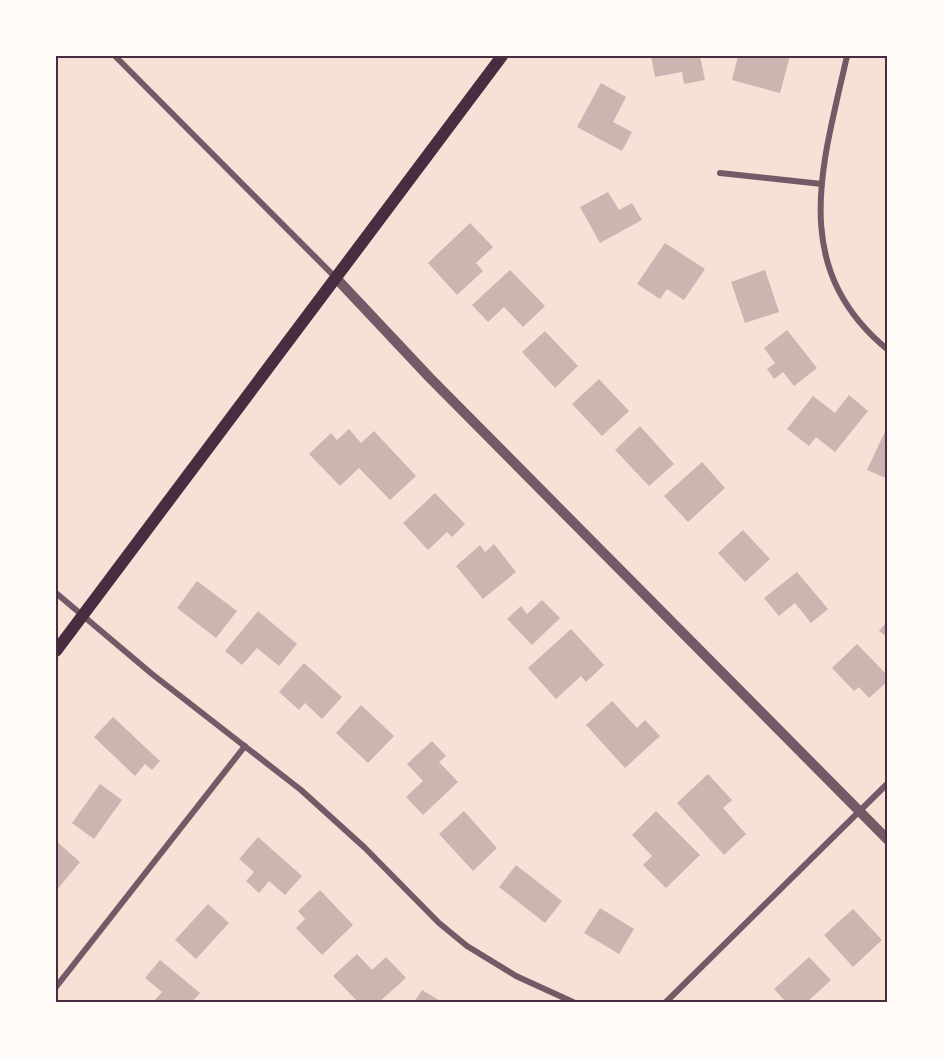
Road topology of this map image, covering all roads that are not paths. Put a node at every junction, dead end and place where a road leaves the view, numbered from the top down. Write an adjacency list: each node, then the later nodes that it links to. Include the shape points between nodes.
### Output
1 (115, 56): 6 (street)
2 (502, 56): 6 (main road)
3 (847, 56): 5 (street)
4 (720, 173): 5 (street)
5 (822, 184): 7 (street, via 820,220 833,282 850,310)
6 (335, 278): 9 (main road); 13 (street)
7 (888, 350)
8 (56, 593): 9 (street)
9 (83, 615): 10 (main road); 11 (street)
10 (56, 651)
11 (245, 746): 15 (street); 16 (street, via 340,825 467,946)
12 (888, 783): 13 (street)
13 (859, 811): 14 (street); 17 (street)
14 (888, 840)
15 (56, 987)
16 (573, 1002)
17 (666, 1002)

